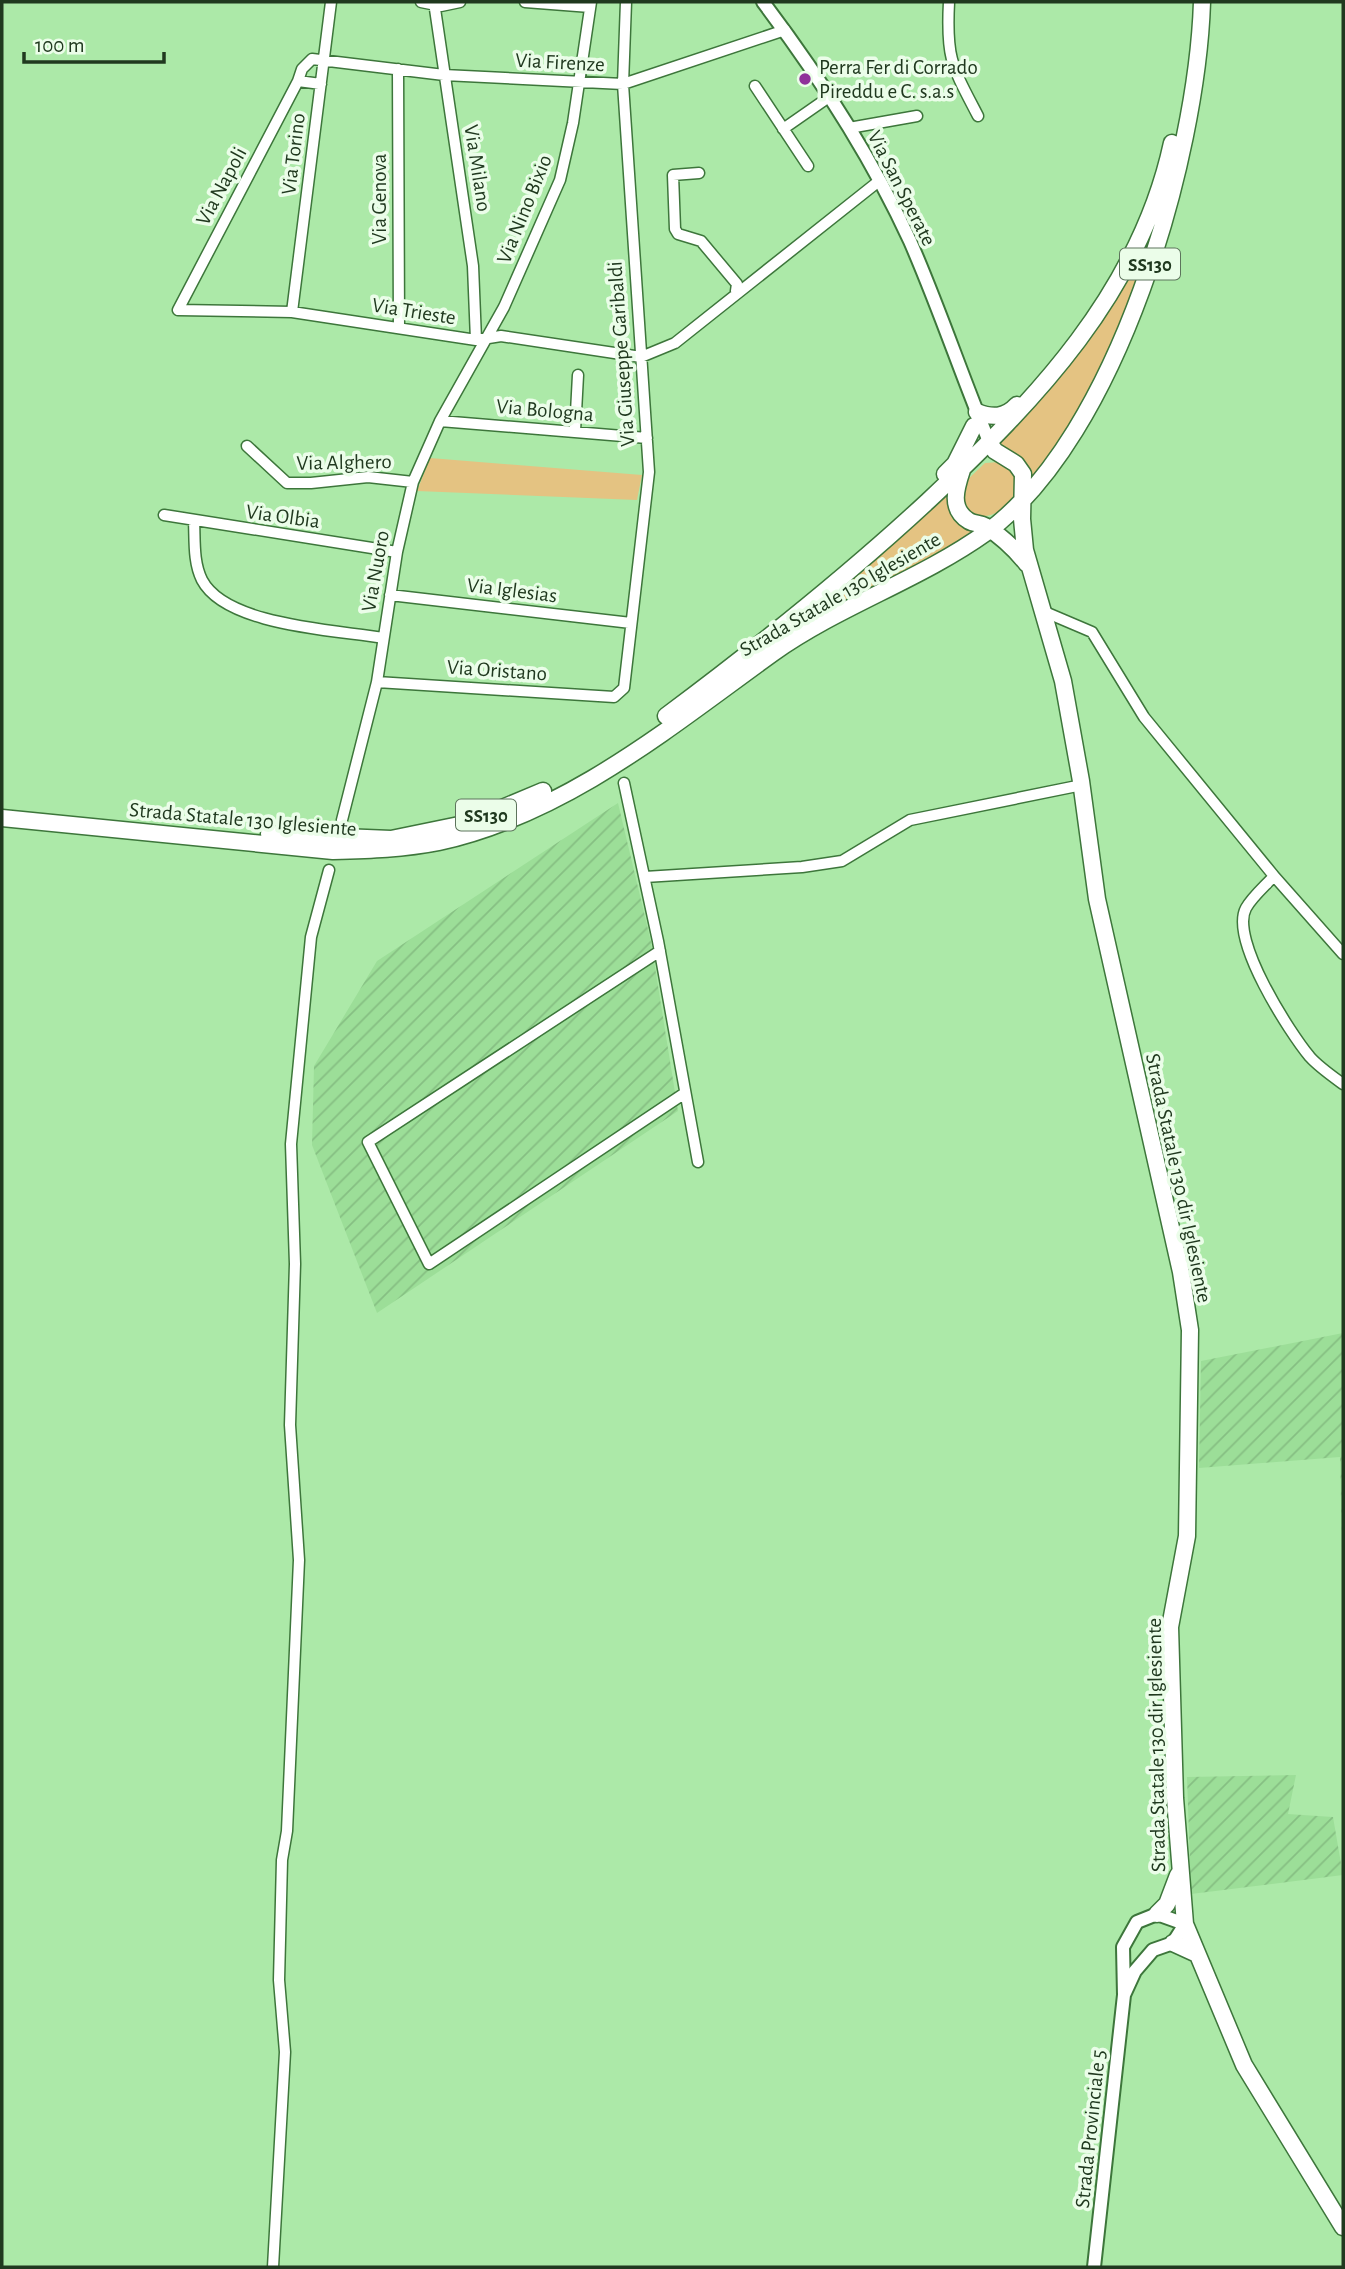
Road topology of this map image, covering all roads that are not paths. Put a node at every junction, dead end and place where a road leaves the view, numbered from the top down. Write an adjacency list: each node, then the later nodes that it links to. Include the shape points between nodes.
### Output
1 (331, 2): 13 (street, Via Torino)
2 (421, 2): 10 (street)
3 (460, 2): 10 (street)
4 (525, 2): 11 (street)
5 (626, 2): 19 (street, Via Giuseppe Garibaldi)
6 (763, 2): 12 (street, Via San Sperate)
7 (948, 2): 22 (street, via 951,65)
8 (1193, 2): 36 (main road, Strada Statale 130 Iglesiente / SS130, via 1181,99 1152,208 1090,325)
9 (1202, 2): 45 (main road, Strada Statale 130 Iglesiente / SS130, via 1194,79 1174,180 1131,319 1082,417)
10 (434, 3): 15 (street, Via Milano)
11 (590, 4): 17 (street, Via Nino Bixio)
12 (785, 30): 19 (street, Via Firenze); 21 (street, Via San Sperate)
13 (325, 59): 14 (street, Via Firenze); 16 (street, Via Napoli, via 312,59); 18 (street, Via Torino)
14 (398, 69): 15 (street, Via Firenze); 32 (street, Via Genova)
15 (444, 75): 17 (street, Via Firenze); 33 (street, Via Milano)
16 (298, 80): 18 (street); 30 (street, Via Napoli)
17 (579, 82): 19 (street, Via Firenze); 33 (street, Via Nino Bixio, via 560,180 504,307)
18 (321, 84): 31 (street, Via Torino)
19 (623, 84): 34 (street, Via Giuseppe Garibaldi)
20 (755, 86): 25 (street)
21 (829, 97): 24 (street, Via San Sperate); 25 (street)
22 (978, 116)
23 (917, 117): 24 (street)
24 (849, 128): 28 (street, Via San Sperate)
25 (783, 129): 26 (street)
26 (808, 166)
27 (699, 173): 29 (street, via 673,175 675,229 701,241 737,284)
28 (879, 181): 29 (street); 37 (street, Via San Sperate, via 909,241)
29 (736, 291): 34 (street, via 675,343)
30 (178, 310): 31 (street, Via Trieste)
31 (292, 312): 32 (street, Via Trieste)
32 (399, 328): 33 (street, Via Trieste)
33 (480, 341): 34 (street, Via Trieste, via 501,336); 38 (street, Via Nuoro)
34 (641, 357): 40 (street, Via Giuseppe Garibaldi)
35 (578, 375): 39 (street)
36 (1041, 390): 37 (main road, via 1031,390 1003,416); 41 (main road, Strada Statale 130 Iglesiente / SS130)
37 (975, 415): 41 (street, Via San Sperate); 43 (street); 47 (main road, via 955,464 920,498)
38 (440, 421): 39 (street, Via Bologna); 44 (street, Via Nuoro)
39 (575, 431): 40 (street, Via Bologna)
40 (647, 438): 54 (street, Via Giuseppe Garibaldi, via 649,472)
41 (990, 443): 43 (main road, Strada Statale 130 Iglesiente / SS130); 45 (main road, via 1020,468)
42 (247, 446): 44 (street, Via Alghero, via 287,483 368,477)
43 (962, 471): 47 (main road, Strada Statale 130 Iglesiente / SS130); 49 (main road, via 956,506 966,519)
44 (413, 482): 50 (street, Via Nuoro)
45 (1024, 498): 49 (main road, Strada Statale 130 Iglesiente / SS130); 51 (main road, Strada Statale 130 dir Iglesiente, via 1024,544)
46 (164, 515): 48 (street, Via Olbia)
47 (910, 517): 60 (main road, Strada Statale 130 Iglesiente / SS130, via 774,635 616,754 464,824 391,839 337,839)
48 (194, 521): 50 (street, Via Olbia); 55 (street, via 197,566 204,583 226,604 257,616)
49 (989, 530): 51 (main road, Strada Statale 130 dir Iglesiente, via 1012,546); 61 (main road, Strada Statale 130 Iglesiente / SS130, via 890,590 778,649 620,763 505,821 440,841 382,850 333,851)
50 (397, 552): 52 (street, Via Nuoro)
51 (1031, 568): 53 (main road, Strada Statale 130 dir Iglesiente)
52 (390, 595): 54 (street, Via Iglesias); 55 (street, Via Nuoro)
53 (1045, 612): 59 (main road, Strada Statale 130 dir Iglesiente); 64 (street, via 1092,632 1144,717)
54 (631, 623): 57 (street, Via Giuseppe Garibaldi, via 624,688)
55 (383, 638): 56 (street, Via Nuoro)
56 (377, 682): 57 (street, Via Oristano); 62 (street, Via Nuoro)
57 (614, 697)
58 (624, 782): 65 (street)
59 (1082, 785): 65 (street, via 910,820 842,862); 71 (main road, Strada Statale 130 dir Iglesiente, via 1097,899 1190,1330 1187,1536 1170,1628)
60 (2, 810)
61 (2, 818)
62 (342, 820)
63 (329, 870): 78 (street, via 311,937 291,1144 295,1264 290,1426 299,1560 282,1860 279,1980 285,2052)
64 (1274, 876): 67 (street); 68 (street, via 1245,909 1247,944 1279,1016 1312,1059)
65 (645, 877): 66 (street)
66 (660, 951): 69 (street); 69 (street, via 368,1142 429,1264)
67 (1343, 954)
68 (1343, 1084)
69 (685, 1093): 70 (street)
70 (698, 1162)
71 (1179, 1873): 72 (main road, via 1167,1904); 73 (main road, Strada Statale 130 dir Iglesiente)
72 (1157, 1914): 73 (street); 76 (street, Strada Provinciale 5, via 1137,1922 1124,1947)
73 (1185, 1924): 74 (street); 75 (main road, Strada Statale 130 dir Iglesiente)
74 (1173, 1943): 75 (main road); 76 (street, via 1153,1950 1135,1971)
75 (1196, 1954): 77 (main road, Strada Statale 130 dir Iglesiente, via 1244,2065)
76 (1124, 1995): 79 (street, Strada Provinciale 5)
77 (1343, 2227)
78 (273, 2267)
79 (1094, 2267)

